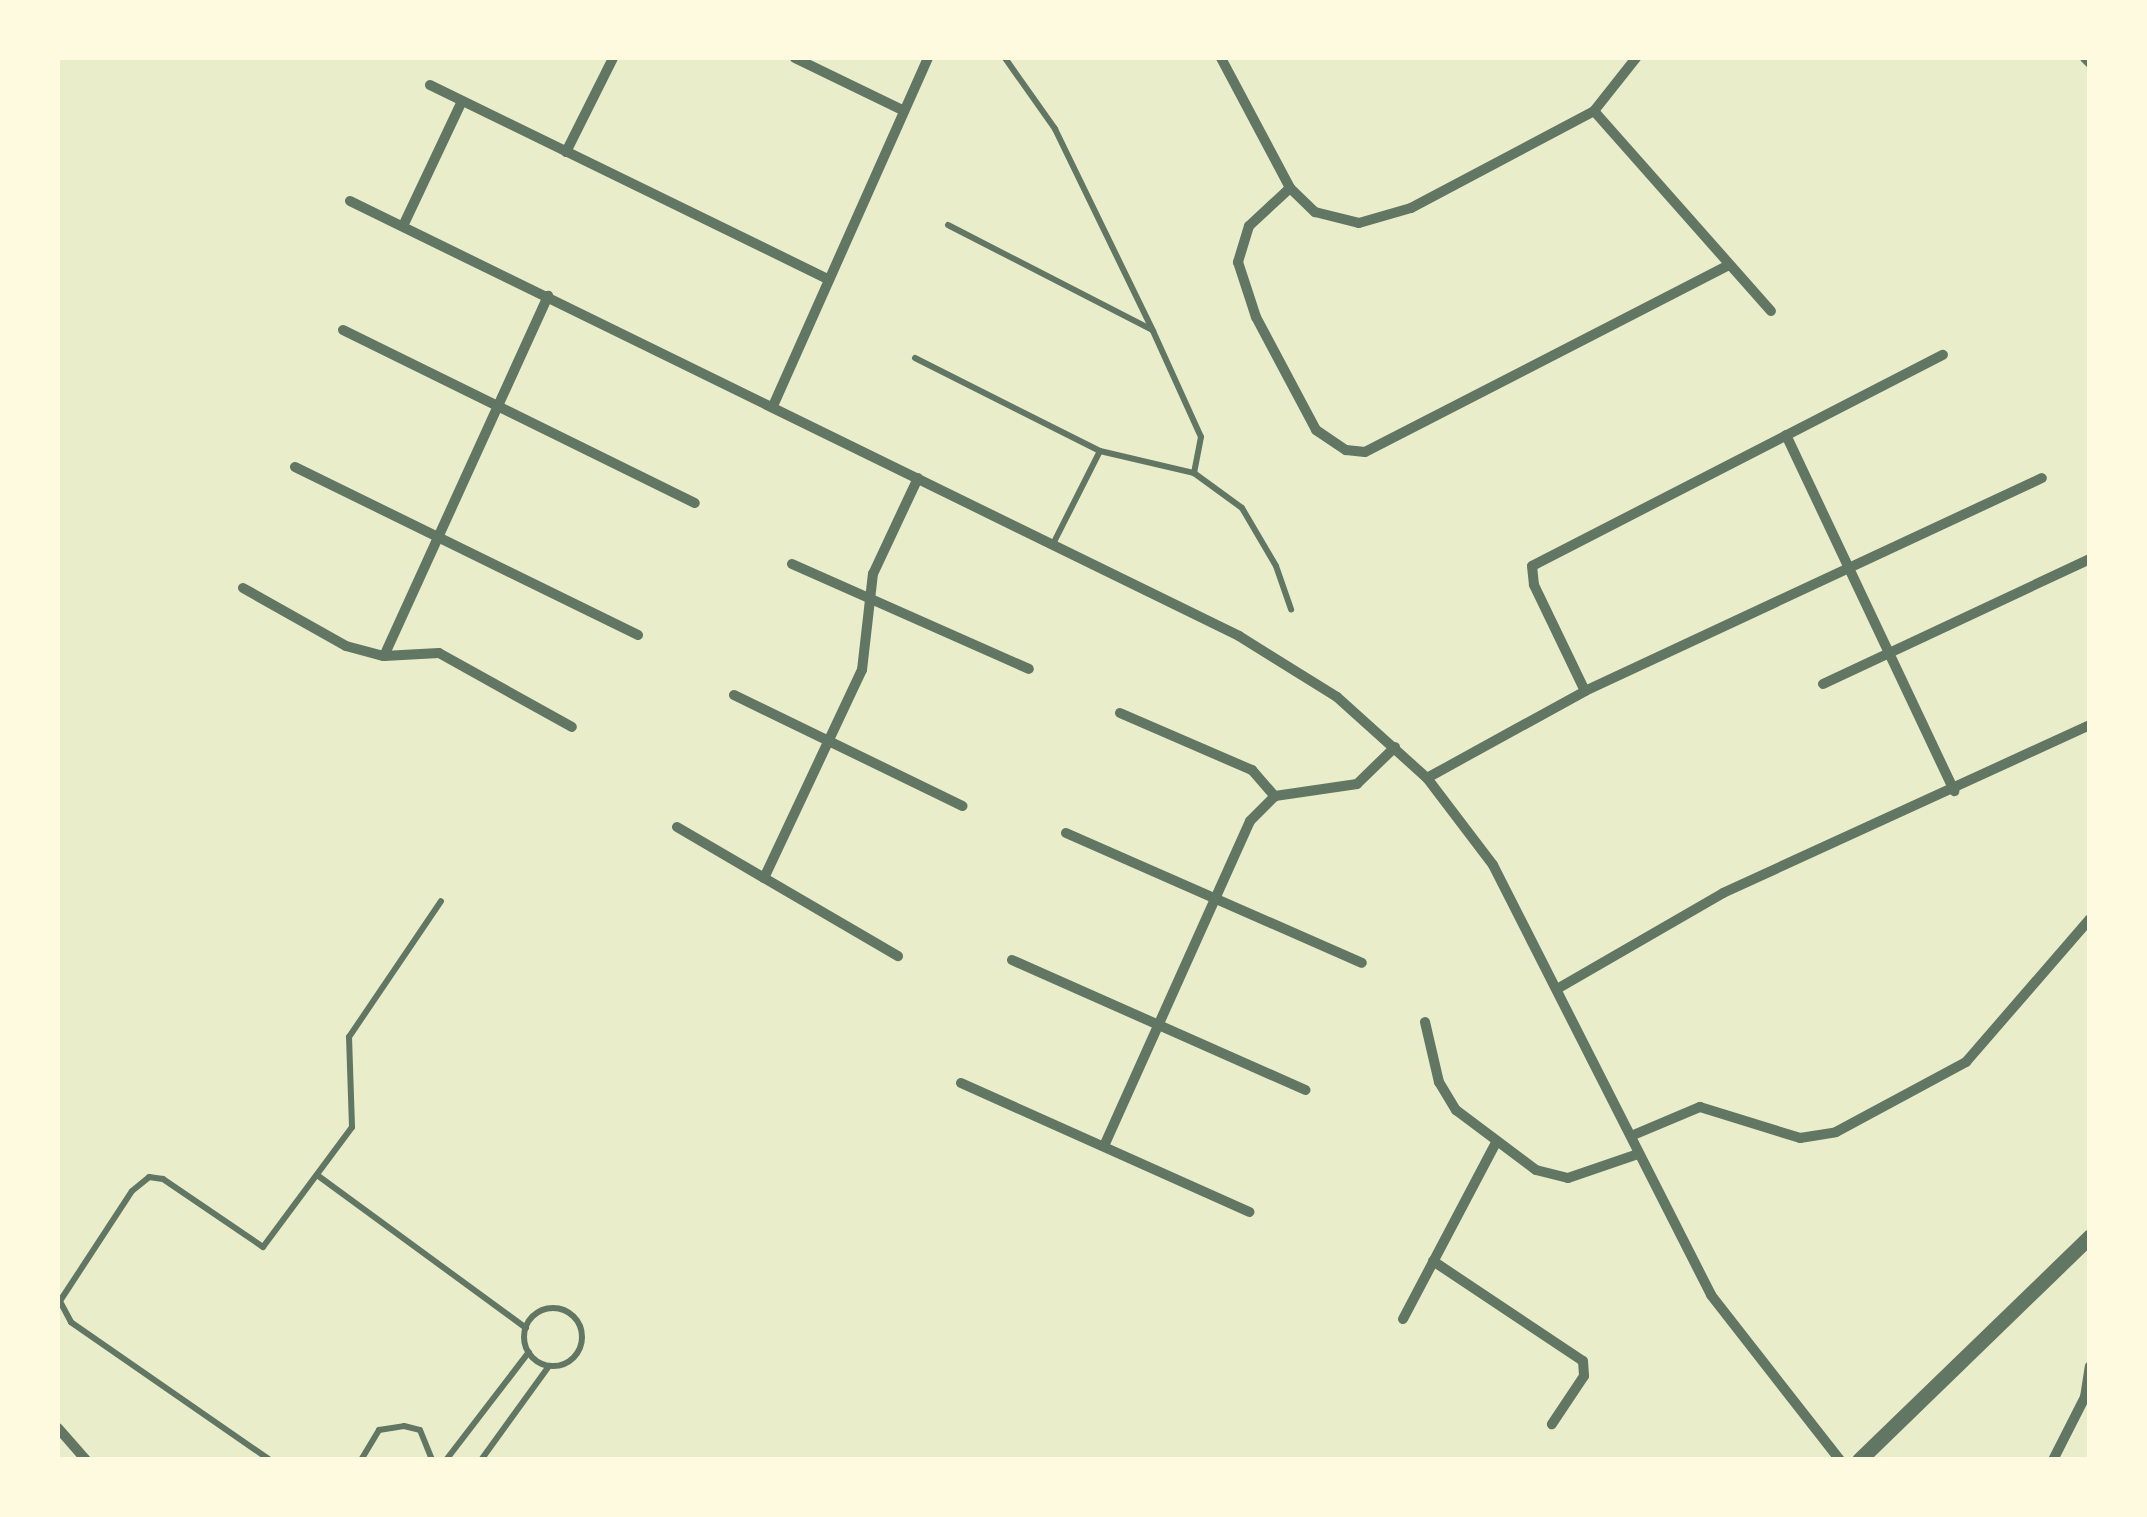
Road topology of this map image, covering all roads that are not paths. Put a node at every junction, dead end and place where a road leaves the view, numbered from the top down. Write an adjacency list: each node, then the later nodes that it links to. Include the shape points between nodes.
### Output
1 (612, 58): 11 (street)
2 (795, 58): 9 (street)
3 (928, 58): 9 (street)
4 (1004, 58): 21 (lane, via 1055,129)
5 (1222, 58): 12 (street)
6 (1636, 58): 10 (street)
7 (430, 86): 8 (street)
8 (462, 101): 11 (street); 15 (street)
9 (904, 112): 17 (street)
10 (1594, 112): 12 (street, via 1377,220 1334,221); 16 (street)
11 (566, 152): 17 (street)
12 (1290, 188): 16 (street, via 1249,226 1238,262 1256,317 1316,430 1346,450 1365,452)
13 (350, 201): 15 (street)
14 (948, 225): 21 (lane)
15 (404, 226): 18 (street)
16 (1727, 266): 19 (street)
17 (829, 280): 25 (street)
18 (548, 296): 24 (street); 25 (street)
19 (1771, 311)
20 (343, 330): 24 (street)
21 (1152, 330): 29 (lane, via 1201,437)
22 (1943, 355): 26 (street)
23 (916, 358): 27 (lane)
24 (497, 406): 32 (street); 33 (street)
25 (773, 406): 30 (street)
26 (1786, 435): 37 (street); 46 (street, via 1532,566 1534,585)
27 (1100, 451): 29 (lane); 34 (lane)
28 (296, 467): 33 (street)
29 (1194, 473): 40 (lane, via 1242,508 1276,566)
30 (918, 478): 34 (street); 39 (street, via 873,574)
31 (2042, 478): 37 (street)
32 (695, 503)
33 (435, 538): 41 (street); 43 (street)
34 (1053, 544): 52 (street, via 1287,663)
35 (2090, 559): 42 (street)
36 (792, 564): 39 (street)
37 (1852, 568): 42 (street); 46 (street)
38 (243, 588): 43 (street, via 327,637)
39 (870, 599): 44 (street); 51 (street, via 869,647)
40 (1292, 610)
41 (638, 635)
42 (1892, 652): 45 (street); 54 (street)
43 (384, 656): 50 (street, via 439,653)
44 (1029, 669)
45 (1823, 684)
46 (1585, 691): 53 (street)
47 (734, 696): 51 (street)
48 (1120, 712): 55 (street, via 1252,770)
49 (2090, 725): 54 (street)
50 (572, 727)
51 (828, 742): 56 (street); 59 (street)
52 (1395, 748): 53 (street); 55 (street, via 1357,784)
53 (1426, 778): 66 (street, via 1492,865)
54 (1954, 792): 66 (street, via 1723,893)
55 (1275, 796): 60 (street, via 1250,822)
56 (963, 806)
57 (677, 827): 59 (street)
58 (1066, 832): 60 (street)
59 (764, 878): 63 (street)
60 (1216, 898): 65 (street); 68 (street)
61 (441, 901): 75 (lane, via 349,1036 352,1127)
62 (2090, 919): 71 (street, via 1966,1062 1836,1132 1800,1138 1700,1108)
63 (898, 956)
64 (1012, 960): 68 (street)
65 (1362, 962)
66 (1557, 988): 71 (street)
67 (1424, 1022): 72 (street, via 1446,1096)
68 (1159, 1025): 70 (street); 73 (street)
69 (961, 1083): 73 (street)
70 (1306, 1090)
71 (1631, 1136): 74 (street)
72 (1498, 1140): 74 (street, via 1536,1170 1568,1178); 78 (street)
73 (1104, 1146): 76 (street)
74 (1638, 1154): 92 (street, via 1711,1295)
75 (317, 1174): 80 (lane); 87 (lane, via 263,1247 164,1179 140,1181 60,1301 71,1322)
76 (1250, 1212)
77 (2090, 1236): 93 (street)
78 (1434, 1261): 79 (street); 84 (street, via 1583,1361 1584,1376)
79 (1403, 1318)
80 (526, 1328): 81 (lane); 82 (lane, via 551,1308 579,1322 583,1339 576,1355)
81 (528, 1352): 82 (lane); 90 (lane)
82 (549, 1366): 91 (lane)
83 (2090, 1366): 94 (street, via 2084,1397)
84 (1552, 1424)
85 (58, 1428): 86 (street)
86 (86, 1460)
87 (270, 1460)
88 (361, 1460): 89 (lane, via 379,1430 420,1430)
89 (432, 1460)
90 (446, 1460)
91 (481, 1460)
92 (1840, 1460)
93 (1860, 1460)
94 (2053, 1460)

